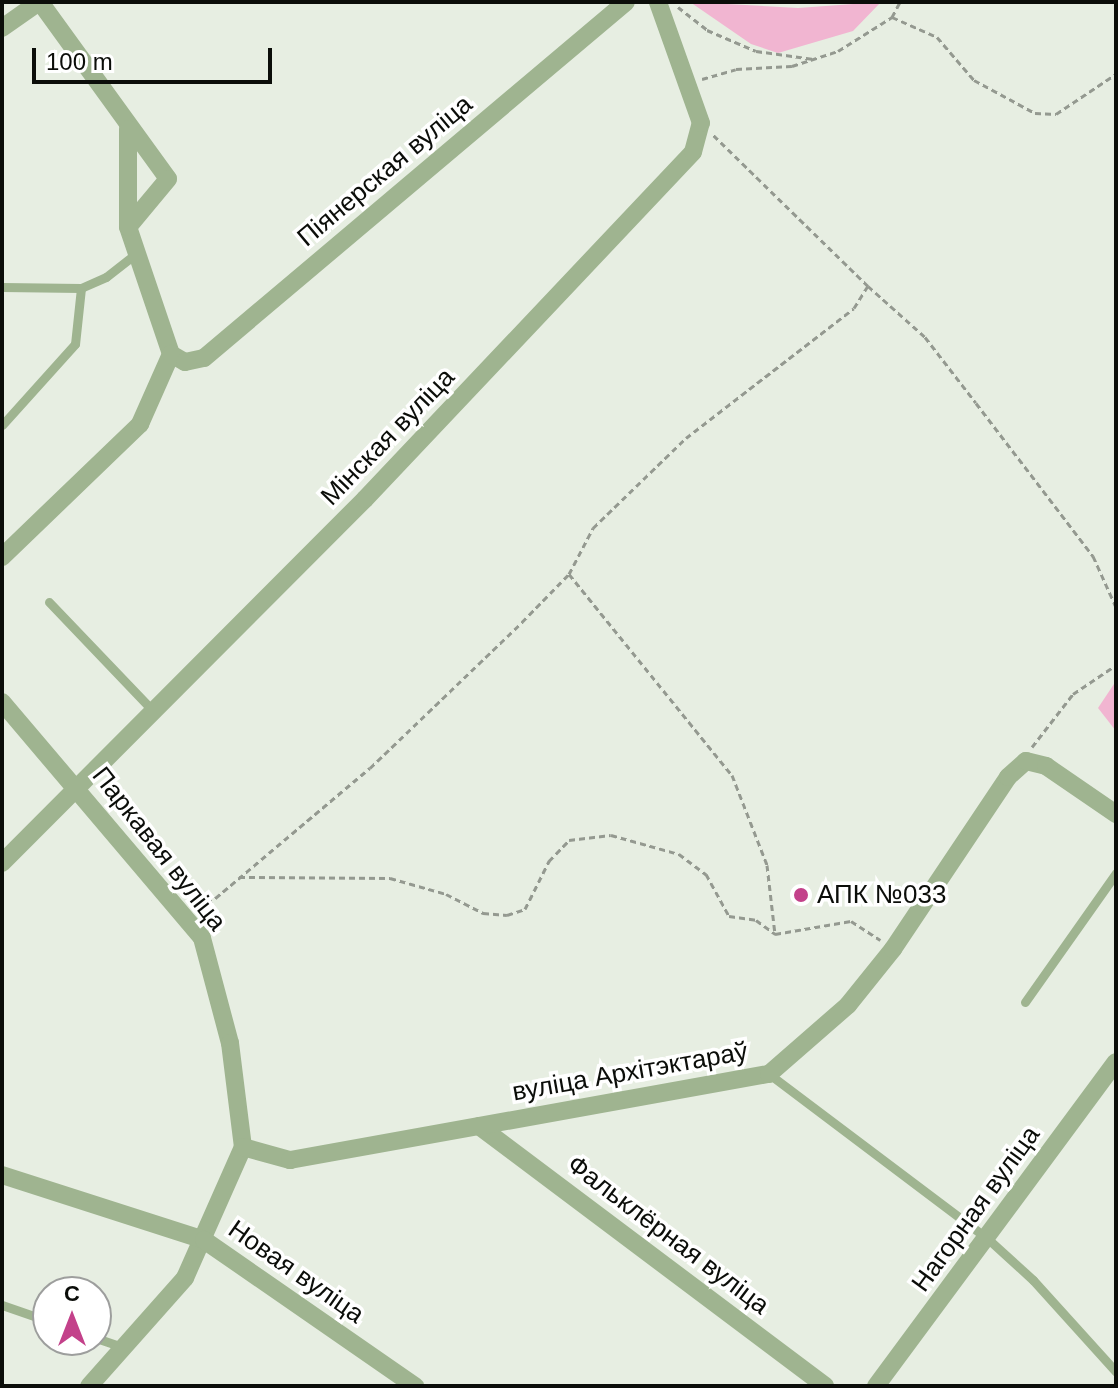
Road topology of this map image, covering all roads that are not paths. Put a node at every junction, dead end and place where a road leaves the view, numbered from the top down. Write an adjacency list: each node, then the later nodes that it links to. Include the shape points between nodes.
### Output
1 (40, 2): 4 (street); 5 (street)
2 (626, 2): 10 (street, Піянерская вуліца, via 204,358 185,362)
3 (658, 2): 15 (street, Мінская вуліца, via 701,123 693,152)
4 (2, 28)
5 (128, 129): 6 (street); 6 (street, via 168,179)
6 (128, 227): 7 (street)
7 (135, 254): 9 (lane, via 106,277); 10 (street)
8 (2, 287): 9 (lane)
9 (81, 288): 11 (lane, via 75,344)
10 (171, 354): 12 (street, via 140,424)
11 (2, 425)
12 (2, 557)
13 (49, 602): 15 (lane)
14 (2, 702): 16 (street, Паркавая вуліца)
15 (155, 713): 16 (street, Мінская вуліца)
16 (76, 784): 18 (street, Мінская вуліца); 24 (street, Паркавая вуліца, via 189,921 211,962 230,1043)
17 (1116, 814): 22 (street, вуліца Архітэктараў, via 1046,766 1026,761 1008,777 893,949 848,1005)
18 (2, 863)
19 (1116, 873): 20 (lane)
20 (1025, 1002)
21 (1116, 1062): 26 (street, Нагорная вуліца)
22 (769, 1074): 23 (street, вуліца Архітэктараў); 26 (lane)
23 (479, 1126): 24 (street, вуліца Архітэктараў, via 290,1160); 35 (street, Фальклёрная вуліца)
24 (243, 1147): 27 (street, Паркавая вуліца)
25 (2, 1175): 27 (street, Новая вуліца)
26 (988, 1239): 32 (lane); 36 (street, Нагорная вуліца)
27 (204, 1240): 31 (street, Паркавая вуліца, via 185,1278); 34 (street, Новая вуліца)
28 (2, 1305): 29 (lane)
29 (32, 1315)
30 (112, 1344): 31 (lane)
31 (125, 1348): 33 (street, Паркавая вуліца)
32 (1116, 1372)
33 (89, 1386)
34 (415, 1386)
35 (825, 1386)
36 (876, 1386)

